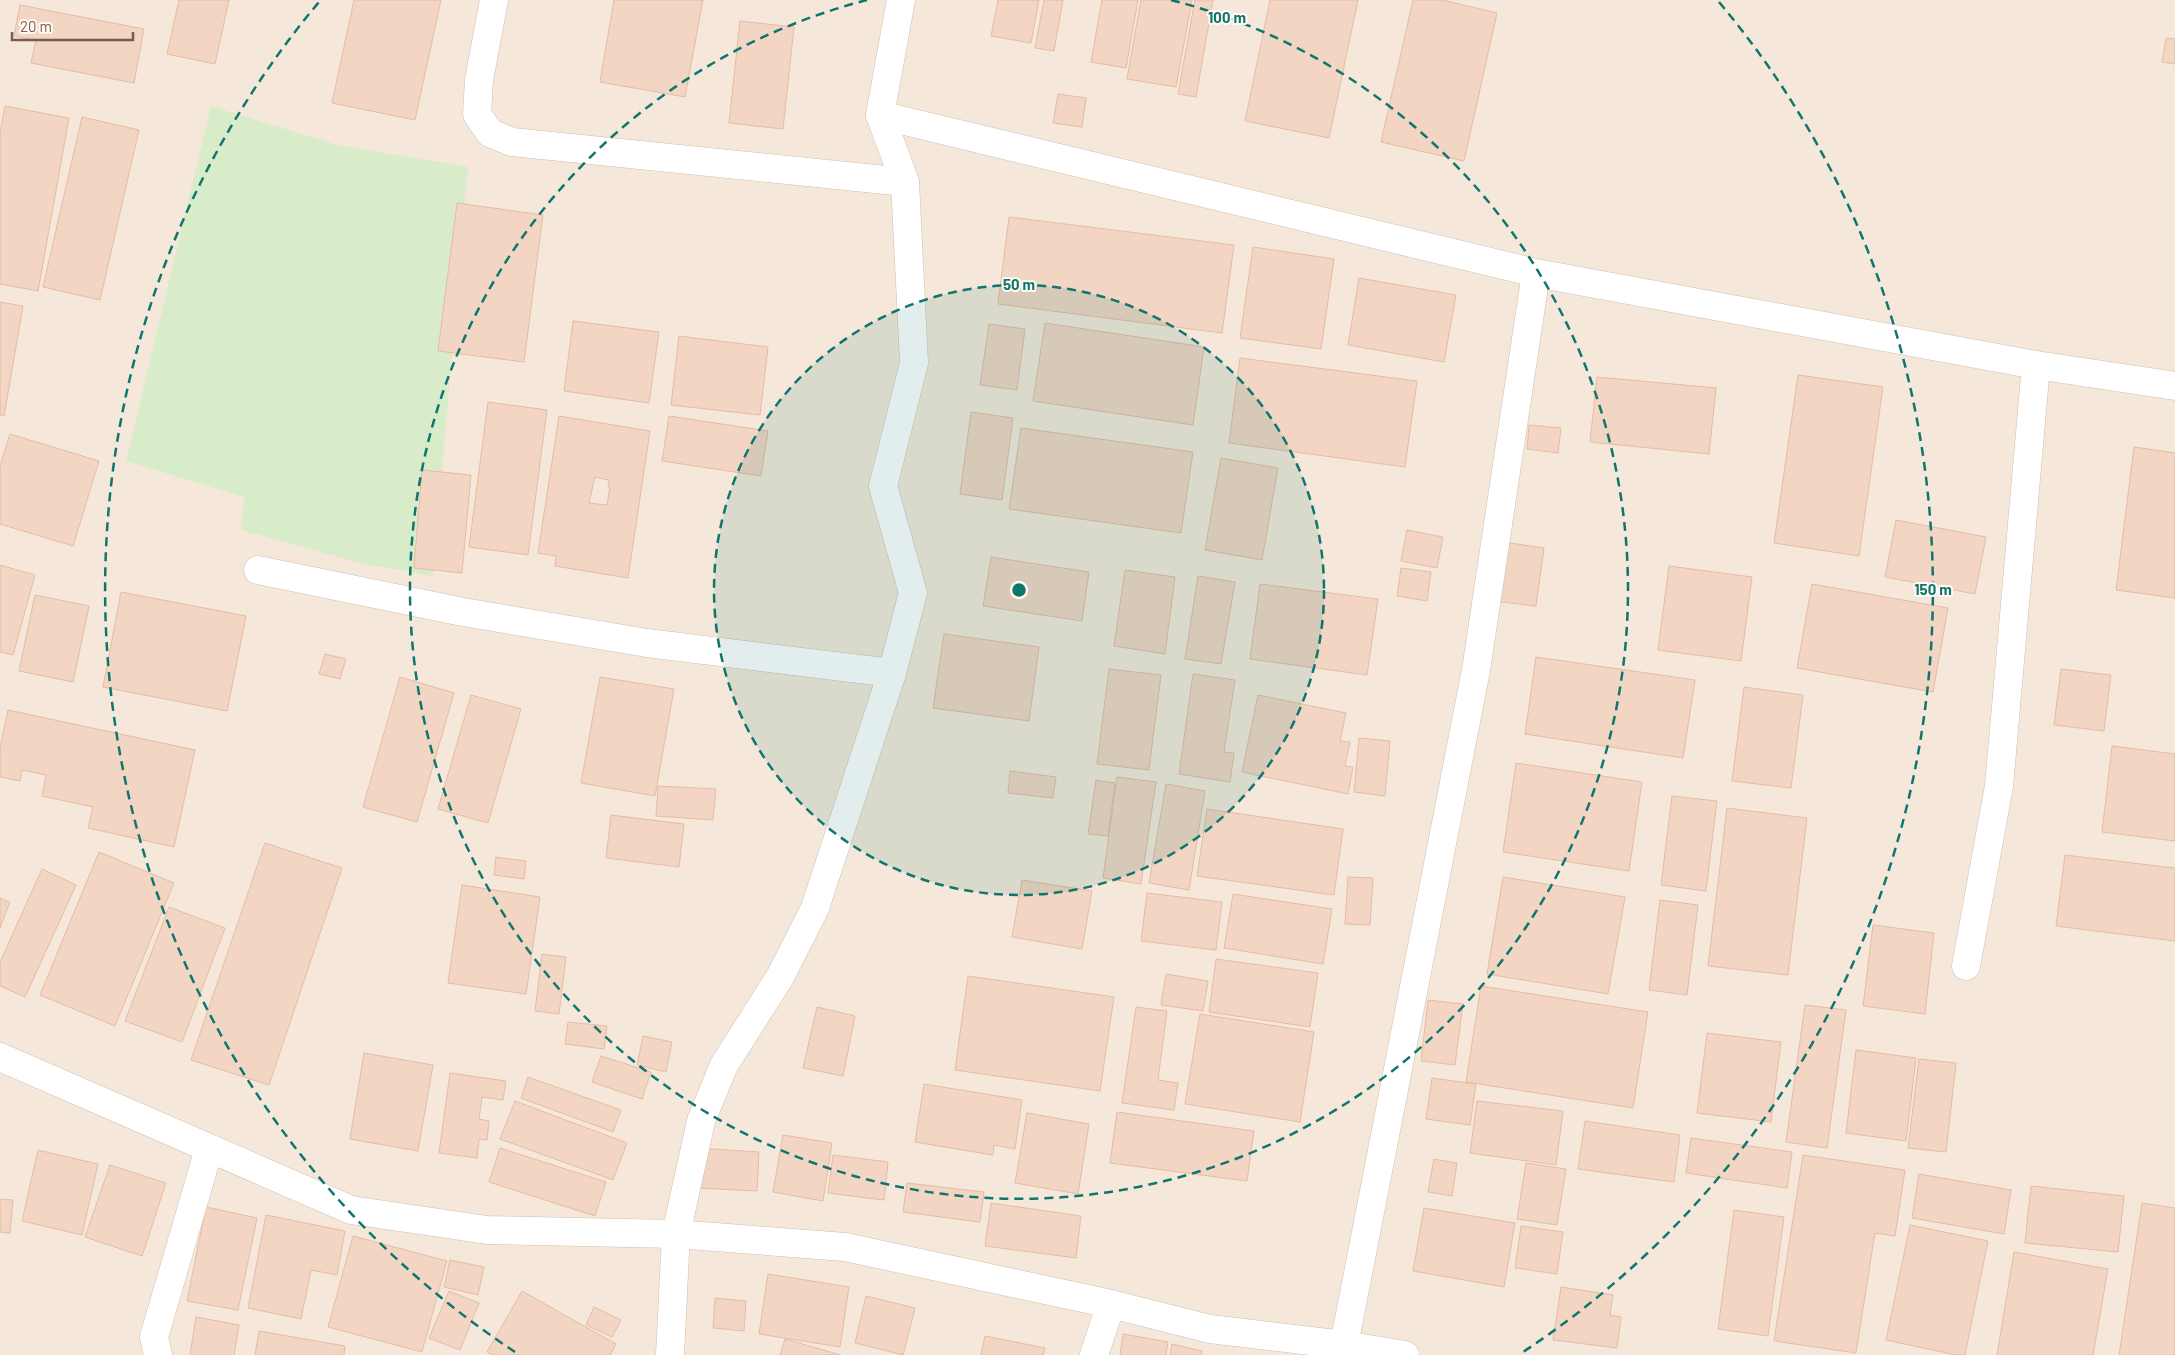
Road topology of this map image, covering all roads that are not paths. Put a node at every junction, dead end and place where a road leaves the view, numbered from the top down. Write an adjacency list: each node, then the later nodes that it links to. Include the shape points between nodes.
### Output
1 (494, 0): 4 (street, via 479,80 477,114 490,133 512,142)
2 (901, 0): 3 (street)
3 (880, 115): 4 (street); 5 (street)
4 (905, 182): 9 (street, via 914,363 882,486 913,593)
5 (1536, 273): 6 (street); 15 (street, via 1476,670)
6 (2036, 365): 7 (street); 10 (street, via 1999,786)
7 (2175, 386)
8 (258, 570): 9 (street, via 463,612 647,643)
9 (892, 673): 13 (street, via 815,908 780,977 724,1065 702,1121)
10 (1966, 966)
11 (0, 1057): 12 (street)
12 (209, 1149): 13 (street, via 351,1210 487,1230); 16 (street, via 154,1337)
13 (676, 1234): 14 (street, via 845,1247); 17 (street)
14 (1111, 1304): 15 (street, via 1210,1329); 18 (street)
15 (1344, 1345): 19 (street)
16 (158, 1355)
17 (670, 1355)
18 (1094, 1355)
19 (1404, 1355)

